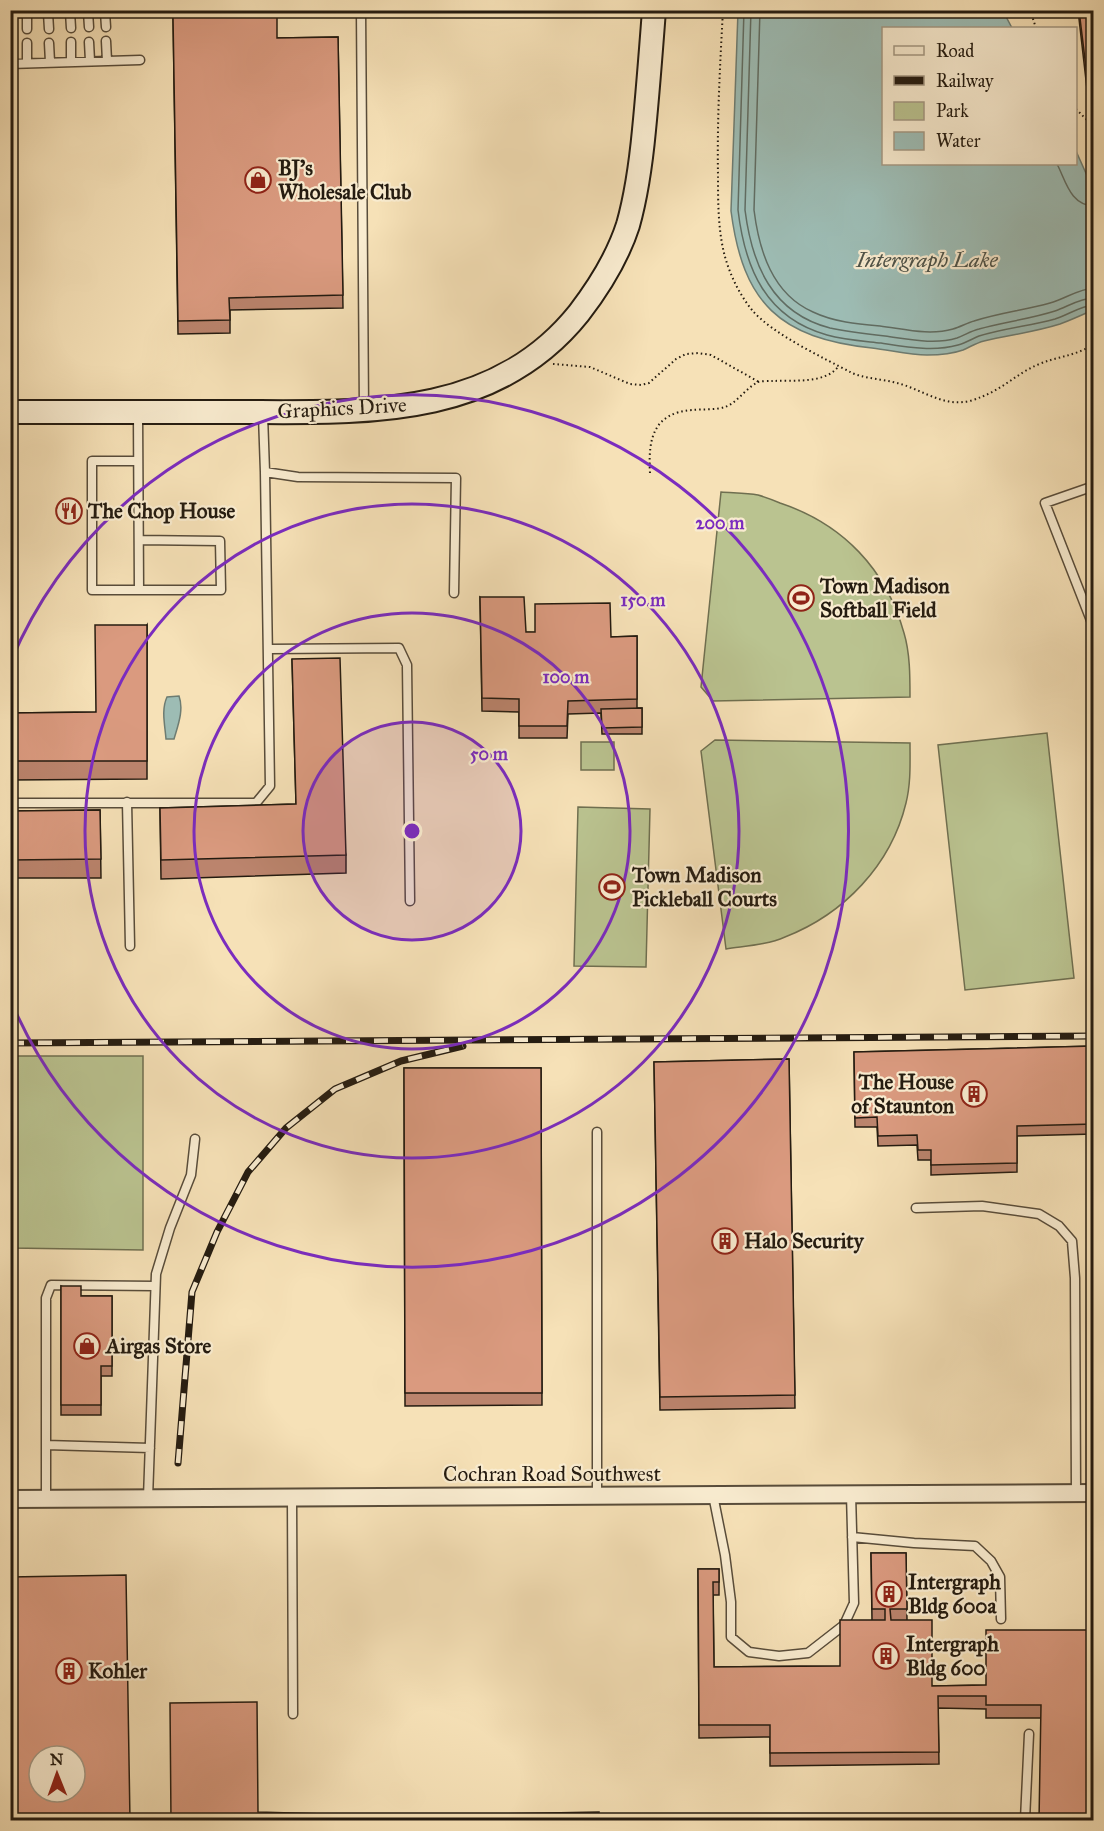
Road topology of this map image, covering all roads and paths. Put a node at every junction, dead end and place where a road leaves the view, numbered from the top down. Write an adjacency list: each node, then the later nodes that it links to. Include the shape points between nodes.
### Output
1 (139, 10): 8 (lane)
2 (361, 10): 36 (lane)
3 (654, 10): 36 (street, Graphics Drive, via 639,182 627,227 592,297 568,327 534,357 503,377 428,403)
4 (723, 10): 34 (path, via 717,156 724,253 741,294 753,311 771,327)
5 (1030, 10): 14 (path)
6 (70, 12): 7 (lane); 11 (lane); 15 (lane)
7 (88, 12): 8 (lane); 12 (lane)
8 (105, 12): 13 (lane)
9 (10, 13): 10 (lane)
10 (27, 13): 11 (lane); 16 (lane)
11 (48, 13): 17 (lane)
12 (89, 27)
13 (106, 27)
14 (1036, 27)
15 (70, 28)
16 (27, 29)
17 (49, 29)
18 (106, 41): 25 (lane)
19 (71, 42): 27 (lane)
20 (89, 42): 24 (lane)
21 (27, 43): 28 (lane)
22 (49, 43): 26 (lane)
23 (140, 60): 25 (lane)
24 (90, 61): 25 (lane); 27 (lane)
25 (107, 61)
26 (50, 62): 27 (lane); 28 (lane)
27 (71, 62)
28 (27, 63): 29 (lane)
29 (10, 64)
30 (1077, 110): 31 (path)
31 (1094, 127)
32 (1094, 344): 34 (path, via 1036,365 984,396 963,402 932,397 892,381 865,378)
33 (553, 364): 35 (path, via 590,366 641,386 676,359 698,353)
34 (839, 366): 35 (path, via 828,375 813,379)
35 (759, 382): 42 (path, via 725,407 685,411 660,423 649,454)
36 (364, 410): 39 (street, Graphics Drive)
37 (10, 412): 38 (street, Graphics Drive)
38 (138, 412): 39 (street, Graphics Drive); 40 (lane)
39 (263, 412): 41 (lane)
40 (138, 461): 44 (lane); 45 (lane, via 92,461 92,590)
41 (266, 472): 46 (lane, via 298,477 456,478); 48 (lane)
42 (650, 473)
43 (1094, 486): 47 (lane, via 1045,503)
44 (139, 540): 45 (lane); 45 (lane, via 220,541 221,590)
45 (139, 590)
46 (454, 593)
47 (1094, 628)
48 (269, 649): 49 (lane, via 270,786 256,803); 51 (lane, via 399,648 407,665)
49 (127, 802): 50 (lane); 52 (lane)
50 (10, 803)
51 (410, 901)
52 (130, 946)
53 (597, 1132): 62 (lane)
54 (195, 1139): 56 (lane, via 191,1175 170,1228)
55 (916, 1208): 60 (lane, via 982,1206 1039,1214 1059,1226 1072,1241)
56 (156, 1286): 57 (lane, via 51,1285 46,1298); 58 (lane)
57 (46, 1445): 58 (lane); 66 (lane)
58 (150, 1448): 63 (lane)
59 (851, 1493): 60 (street, Cochran Road Southwest); 61 (street, Cochran Road Southwest); 67 (lane)
60 (1085, 1493)
61 (713, 1495): 62 (street, Cochran Road Southwest); 67 (lane, via 725,1555 731,1637 749,1653 808,1653 844,1625 854,1603)
62 (597, 1496): 64 (street, Cochran Road Southwest)
63 (148, 1498): 64 (street, Cochran Road Southwest); 66 (street, Cochran Road Southwest)
64 (292, 1498): 69 (lane)
65 (10, 1499): 66 (street, Cochran Road Southwest)
66 (46, 1499)
67 (852, 1537): 68 (lane, via 975,1546 991,1561 1000,1577)
68 (1001, 1619)
69 (293, 1714)
70 (1029, 1734): 71 (lane)
71 (1025, 1821)

